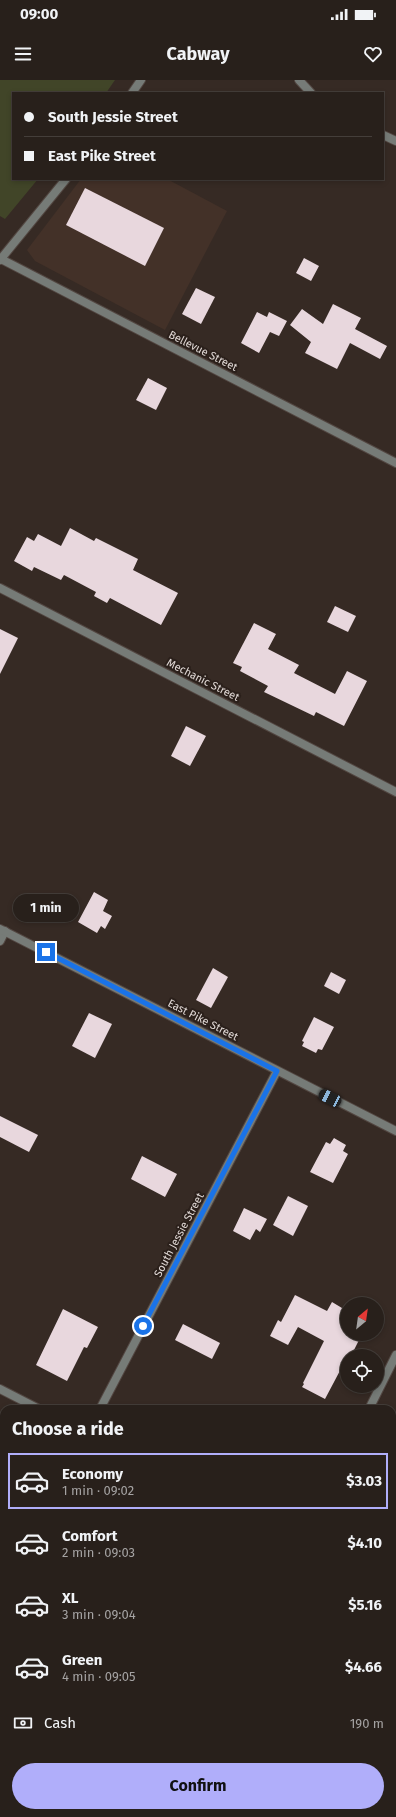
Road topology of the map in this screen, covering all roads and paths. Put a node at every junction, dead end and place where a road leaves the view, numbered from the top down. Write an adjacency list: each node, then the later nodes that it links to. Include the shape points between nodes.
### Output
1 (141, 80): 3 (street)
2 (299, 80): 4 (street)
3 (133, 92)
4 (310, 92)
5 (384, 135): 6 (street)
6 (396, 141)
7 (65, 180): 8 (street)
8 (0, 260): 9 (street, Bellevue Street)
9 (396, 462)
10 (0, 588): 11 (street, Mechanic Street)
11 (396, 792)
12 (3, 930): 13 (street); 14 (street, East Pike Street)
13 (0, 941)
14 (277, 1071): 15 (street, East Pike Street); 19 (street, South Jessie Street)
15 (396, 1131)
16 (396, 1356): 20 (street)
17 (0, 1389): 18 (street)
18 (31, 1405)
19 (102, 1405)
20 (371, 1405)

